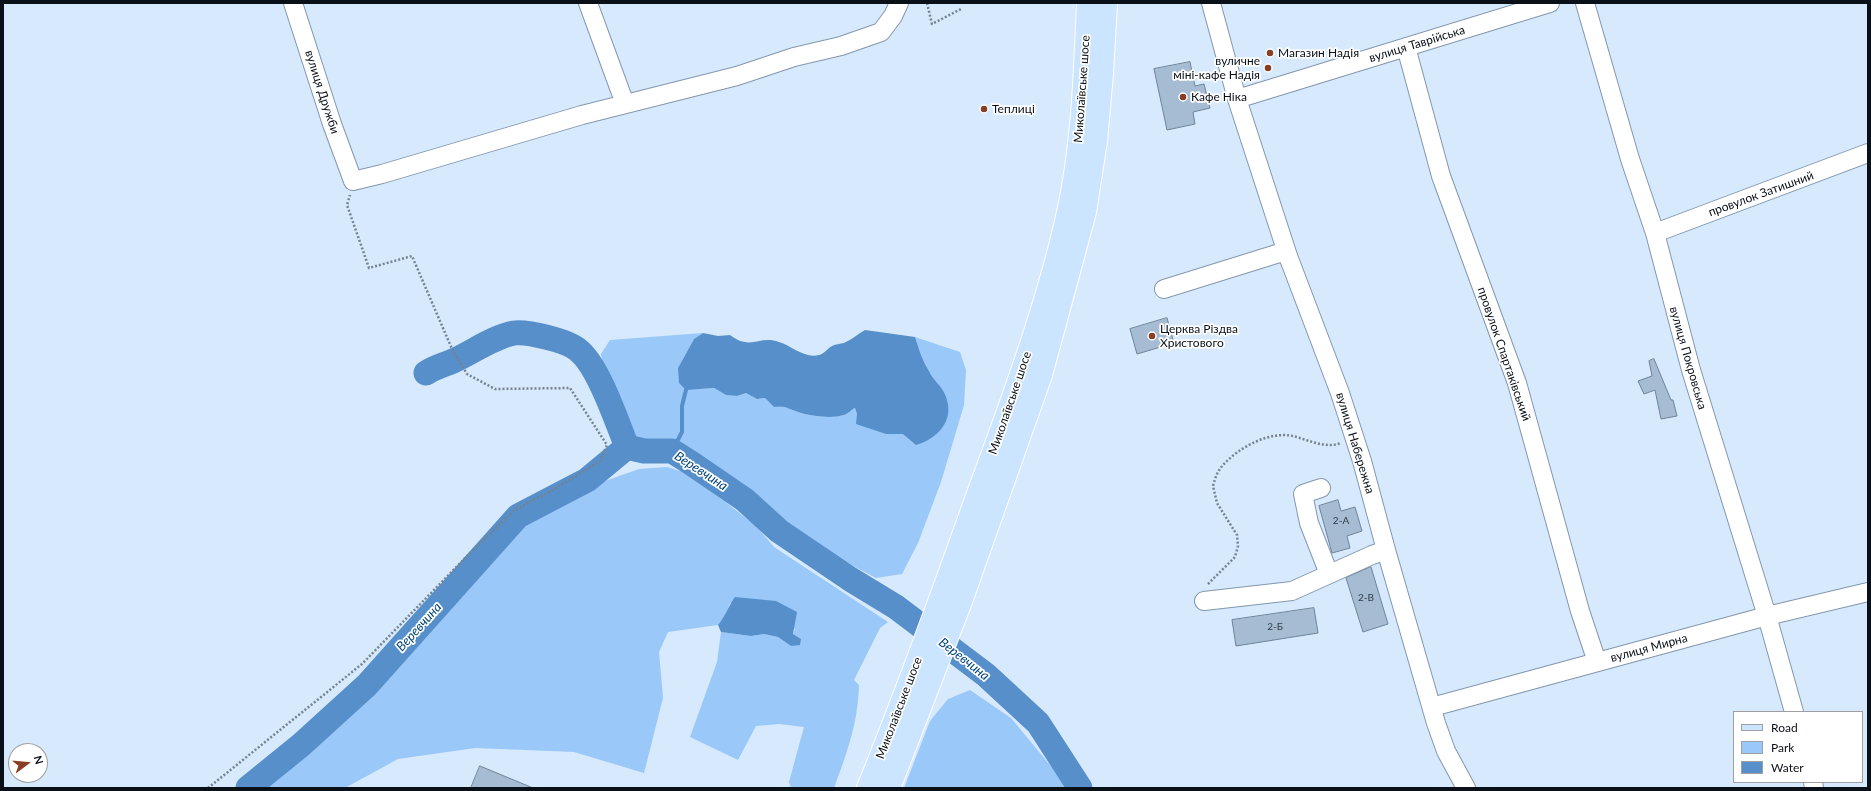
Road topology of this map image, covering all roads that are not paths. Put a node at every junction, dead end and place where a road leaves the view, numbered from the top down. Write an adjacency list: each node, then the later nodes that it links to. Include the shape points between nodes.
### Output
1 (293, 3): 11 (street, вулиця Дружби, via 353,181)
2 (588, 3): 11 (street)
3 (899, 3): 11 (street, via 881,32 737,76)
4 (1088, 3): 25 (main road, Миколаївське шосе, via 1077,156 1060,243 1023,370 945,587)
5 (1106, 3): 26 (main road, Миколаївське шосе, via 1096,141 1085,212 1041,375 960,604)
6 (1211, 3): 10 (street, вулиця Набережна)
7 (1550, 3): 9 (street, вулиця Таврійська)
8 (1585, 3): 13 (street, вулиця Покровська, via 1630,159)
9 (1406, 47): 10 (street, вулиця Таврійська); 22 (street, провулок Спартаківський, via 1441,176 1517,383 1580,611)
10 (1237, 99): 14 (street, вулиця Набережна)
11 (625, 104)
12 (1868, 153): 13 (street, провулок Затишний)
13 (1655, 233): 21 (street, вулиця Покровська, via 1691,370)
14 (1286, 251): 15 (street); 17 (street, вулиця Набережна, via 1340,393)
15 (1164, 289)
16 (1321, 488): 18 (street, via 1303,494 1309,523)
17 (1386, 550): 18 (street); 23 (street, вулиця Набережна)
18 (1329, 574): 20 (street, via 1292,591)
19 (1868, 592): 21 (street, вулиця Мирна)
20 (1204, 601)
21 (1767, 616): 22 (street, вулиця Мирна); 24 (street, вулиця Покровська)
22 (1597, 662): 23 (street, вулиця Мирна)
23 (1432, 707): 27 (street, вулиця Набережна, via 1446,751)
24 (1794, 711)
25 (868, 788)
26 (889, 788)
27 (1466, 788)

